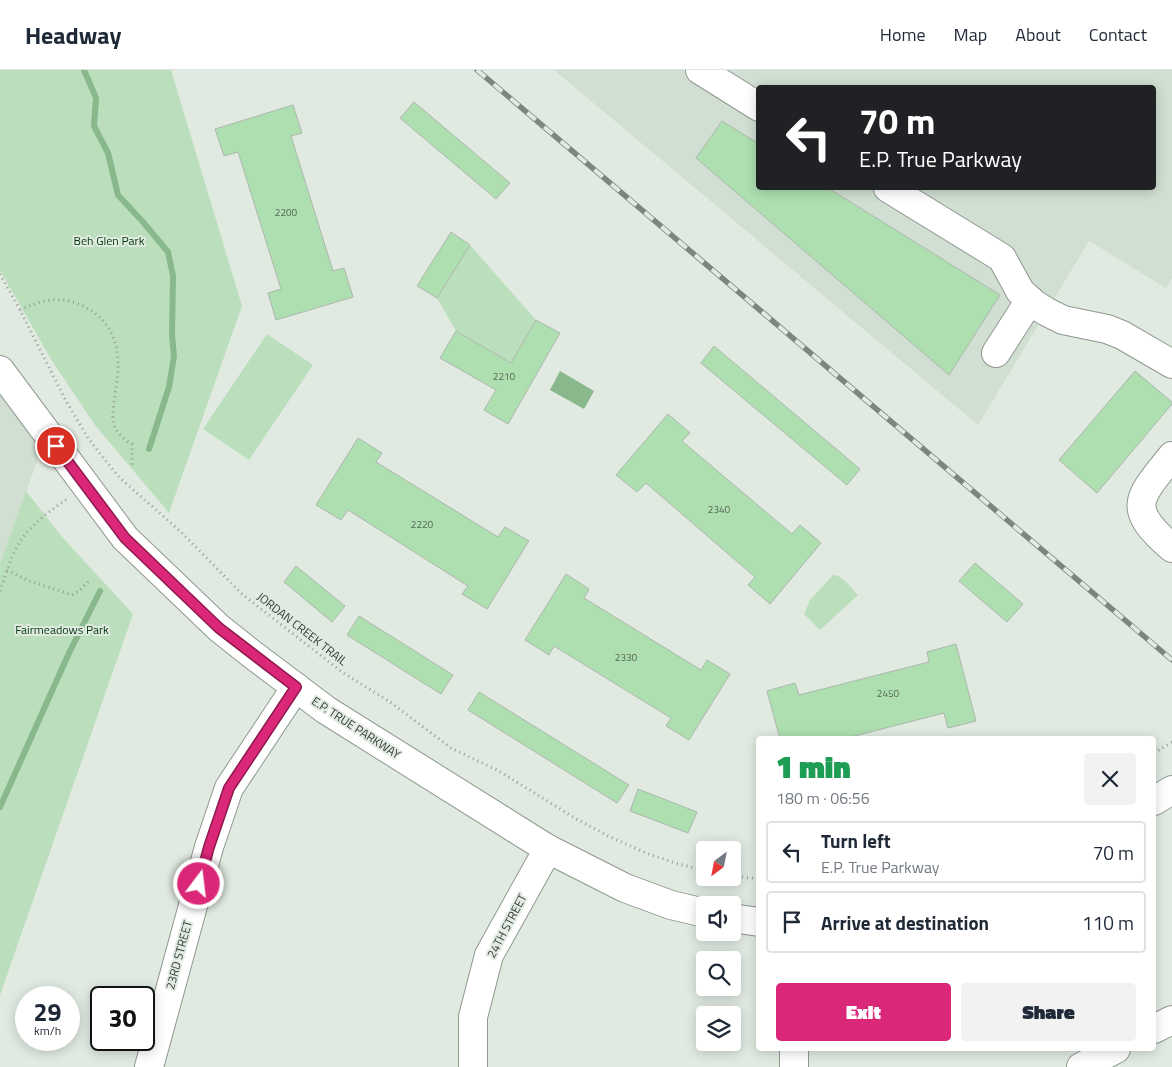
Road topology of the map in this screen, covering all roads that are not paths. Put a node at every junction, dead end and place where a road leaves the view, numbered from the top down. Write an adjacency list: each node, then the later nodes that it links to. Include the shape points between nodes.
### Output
1 (700, 70): 2 (main road)
2 (756, 105)
3 (891, 190): 4 (main road, via 1002,258 1020,291)
4 (1030, 300): 5 (main road); 7 (main road, via 1063,320 1122,335)
5 (996, 353)
6 (0, 355): 8 (main road, E.P. TRUE PARKWAY)
7 (1172, 364)
8 (7, 379): 11 (main road, E.P. TRUE PARKWAY, via 125,538 226,634)
9 (1172, 456): 10 (main road, via 1142,496 1141,508 1154,533)
10 (1172, 548)
11 (296, 687): 14 (main road, E.P. TRUE PARKWAY); 23 (main road, 23RD STREET, via 229,788 209,847)
12 (1172, 790): 13 (main road)
13 (1156, 800)
14 (548, 849): 15 (main road, E.P. TRUE PARKWAY, via 625,888); 24 (main road, 24TH STREET, via 489,955 473,1017)
15 (696, 911)
16 (741, 919): 17 (main road)
17 (756, 922)
18 (1172, 1020): 19 (main road)
19 (1156, 1028)
20 (794, 1051): 25 (main road)
21 (1112, 1051): 26 (main road)
22 (1117, 1051): 27 (main road)
23 (149, 1067)
24 (473, 1067)
25 (794, 1067)
26 (1080, 1067)
27 (1127, 1067)

